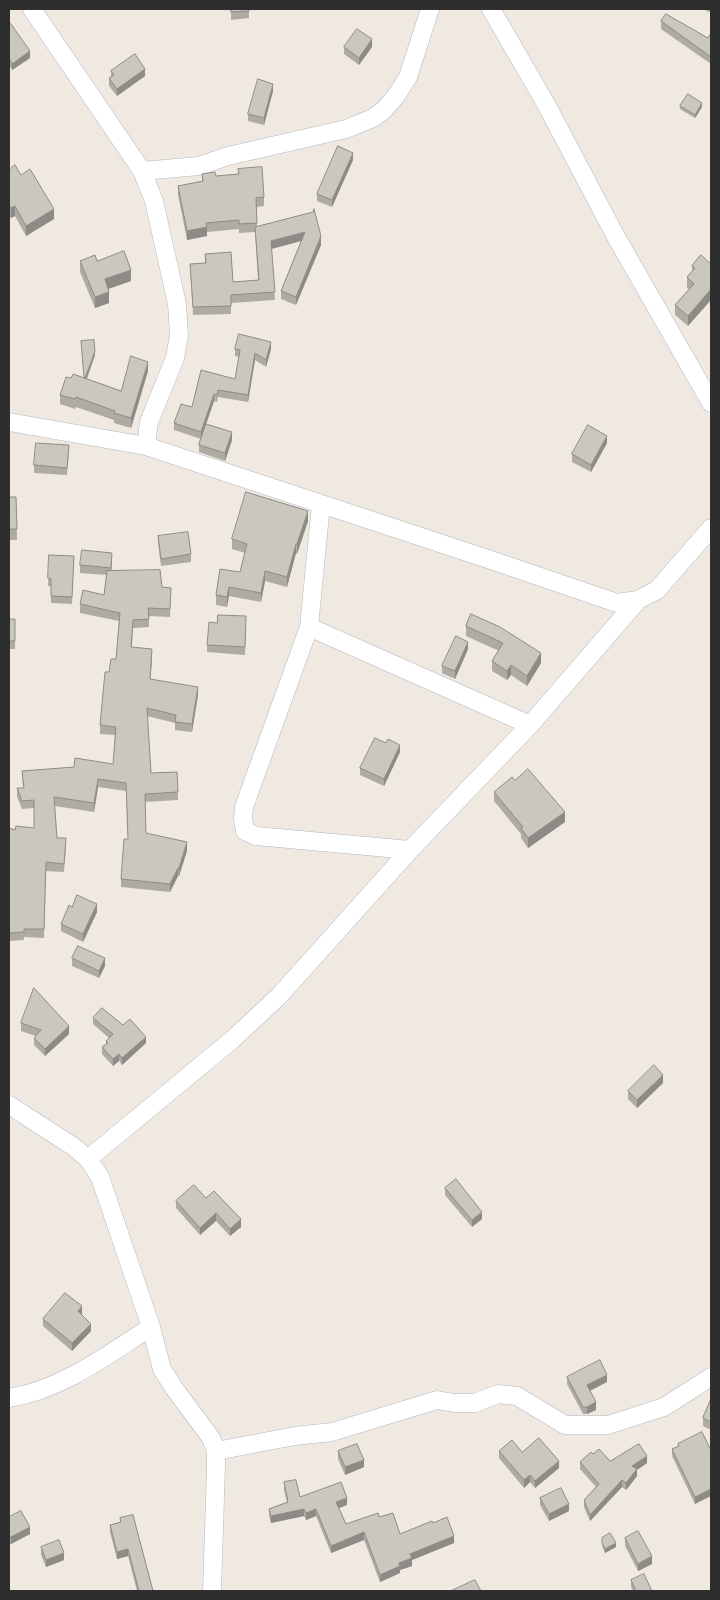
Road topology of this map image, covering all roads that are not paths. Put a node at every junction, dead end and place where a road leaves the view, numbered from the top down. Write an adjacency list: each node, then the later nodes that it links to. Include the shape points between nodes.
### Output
1 (32, 9): 4 (street)
2 (430, 9): 4 (street, via 408,76 396,96 373,118 346,129 228,156 200,166)
3 (491, 9): 5 (street)
4 (142, 171): 7 (street, via 154,201 177,304 179,335 175,358 149,422)
5 (711, 403)
6 (9, 422): 7 (street)
7 (146, 446): 8 (street)
8 (321, 504): 10 (street, via 617,603); 11 (street)
9 (711, 528): 10 (street, via 657,590)
10 (638, 600): 12 (street)
11 (309, 627): 12 (street); 13 (street, via 244,807 245,831 256,836)
12 (530, 725): 13 (street)
13 (410, 850): 15 (street, via 279,996 233,1039)
14 (9, 1105): 15 (street)
15 (88, 1159): 16 (street, via 100,1177)
16 (151, 1327): 18 (street, via 47,1389); 19 (street, via 162,1369 211,1438)
17 (711, 1377): 19 (street, via 664,1407 608,1425 565,1425 517,1396 498,1394 476,1402 437,1400 332,1432)
18 (9, 1398)
19 (216, 1451): 20 (street)
20 (212, 1591)

